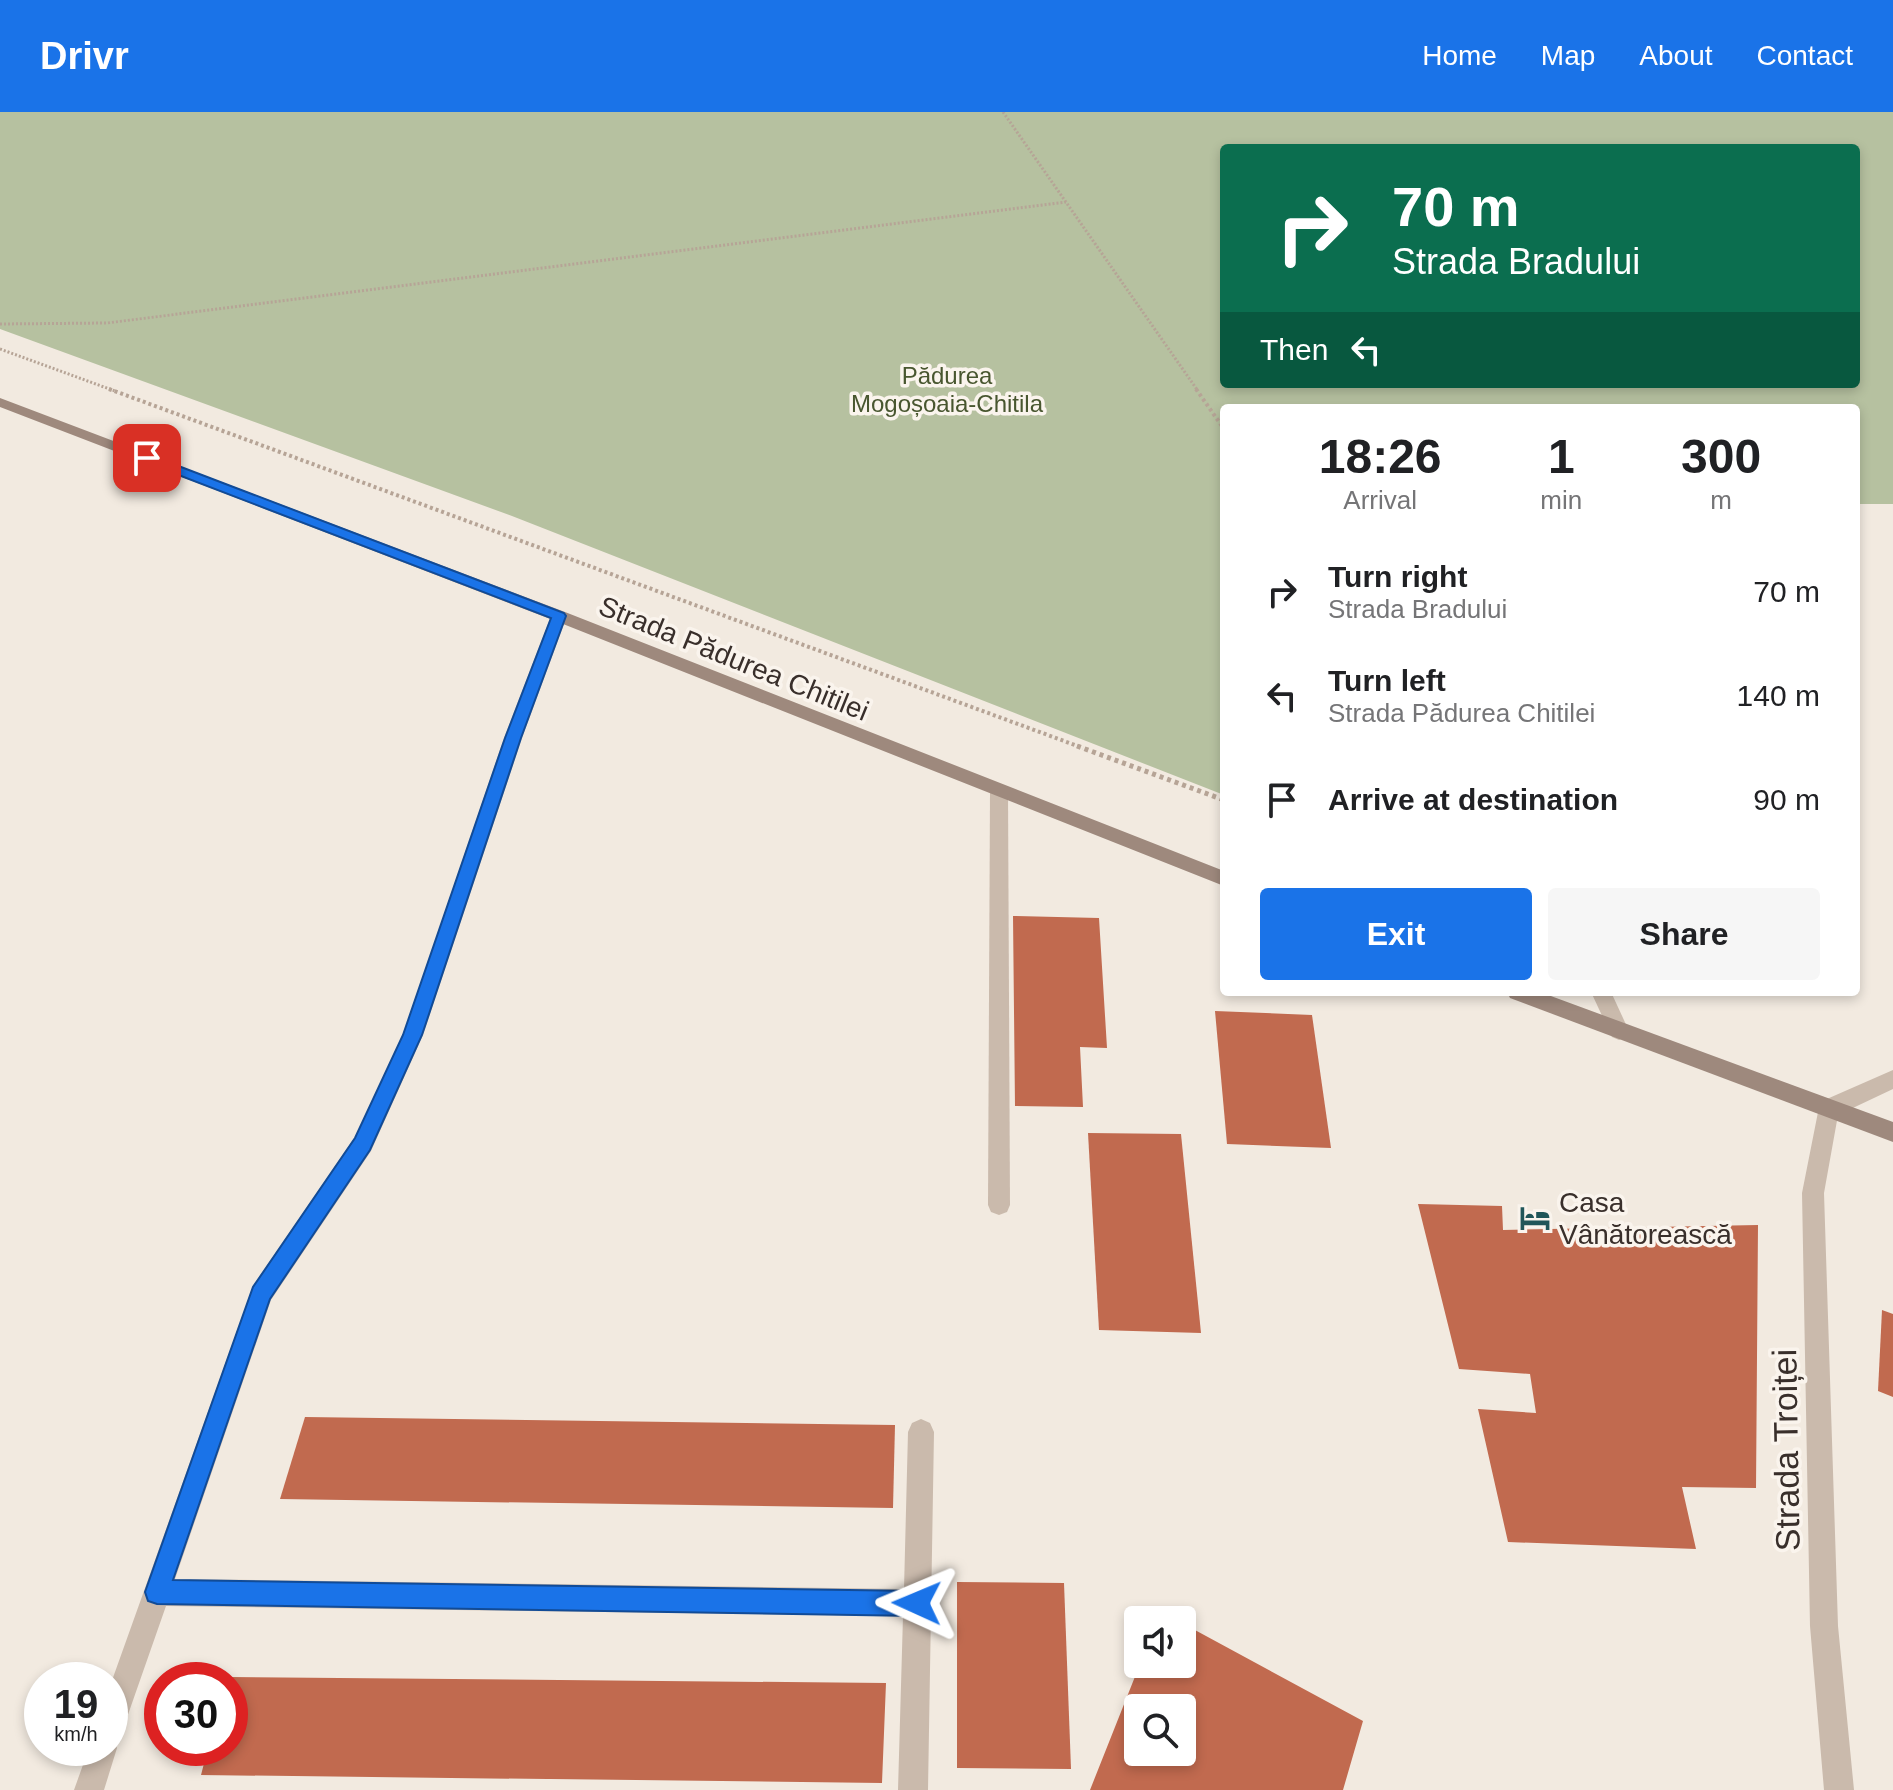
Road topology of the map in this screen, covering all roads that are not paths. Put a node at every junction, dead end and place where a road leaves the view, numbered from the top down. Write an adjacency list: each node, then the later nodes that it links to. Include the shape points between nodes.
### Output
1 (0, 402): 2 (main road, Strada Pădurea Chitilei)
2 (559, 616): 3 (main road, Strada Pădurea Chitilei); 13 (street, via 413,1035 363,1144 261,1294)
3 (999, 791): 4 (main road, Strada Pădurea Chitilei); 11 (street)
4 (1220, 877)
5 (1527, 996): 7 (main road)
6 (1603, 996): 7 (street)
7 (1619, 1031): 9 (main road)
8 (1893, 1079): 9 (street)
9 (1828, 1109): 10 (main road); 19 (street, Strada Troiței, via 1813,1193 1824,1626)
10 (1893, 1132)
11 (999, 1205)
12 (921, 1432): 14 (street)
13 (157, 1592): 14 (street); 15 (street)
14 (917, 1603): 18 (street)
15 (128, 1675)
16 (97, 1766): 17 (street)
17 (89, 1790)
18 (913, 1790)
19 (1839, 1790)

